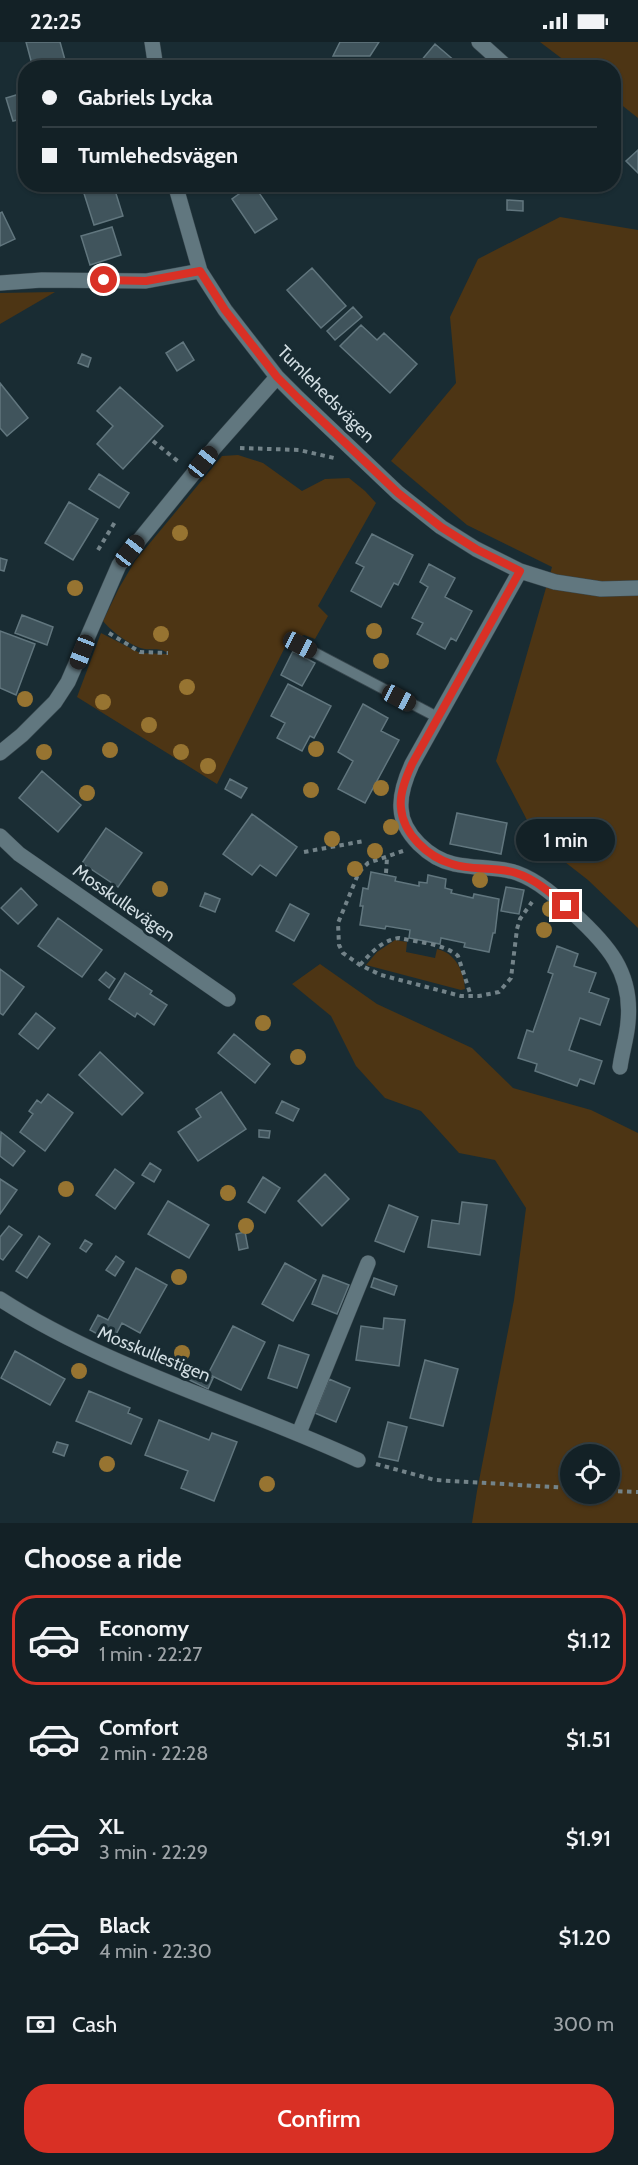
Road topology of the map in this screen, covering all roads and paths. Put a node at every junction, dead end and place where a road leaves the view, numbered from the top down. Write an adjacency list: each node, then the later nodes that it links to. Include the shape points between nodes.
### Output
1 (153, 42): 3 (street)
2 (479, 42): 4 (street)
3 (155, 60)
4 (499, 60)
5 (177, 192): 6 (street, Tumlehedsvägen)
6 (200, 271): 7 (street, via 146,281); 8 (street, Tumlehedsvägen)
7 (0, 283)
8 (277, 377): 10 (street); 15 (street, Tumlehedsvägen, via 398,493 441,527)
9 (153, 441): 12 (path)
10 (215, 447): 11 (path, via 299,450); 12 (street)
11 (340, 459)
12 (193, 474): 17 (street, via 119,565)
13 (115, 522): 14 (path)
14 (98, 550)
15 (520, 571): 16 (street, Tumlehedsvägen, via 555,582 601,589); 20 (street)
16 (638, 588)
17 (93, 624): 19 (path, via 140,652); 21 (street, via 75,670 55,702)
18 (300, 645): 20 (lane)
19 (168, 653)
20 (439, 718): 22 (street, via 405,780 400,806)
21 (0, 753)
22 (411, 835): 26 (path, via 404,851); 28 (street, via 426,850 452,864 519,874)
23 (0, 836): 31 (street, Mosskullevägen, via 19,854)
24 (364, 841): 25 (path)
25 (304, 852)
26 (387, 858): 27 (path); 29 (path, via 368,863 359,872 338,923 343,953)
27 (386, 873)
28 (545, 889): 30 (path, via 520,919 511,978 506,986 492,994); 32 (street, via 595,935 622,970 628,1021)
29 (360, 965): 30 (path, via 381,975); 30 (path, via 381,945 399,938 445,949 458,956)
30 (471, 996)
31 (228, 999)
32 (620, 1067)
33 (368, 1263): 35 (street)
34 (0, 1299): 35 (street, Mosskullestigen, via 73,1342)
35 (299, 1433): 36 (street, Mosskullestigen)
36 (358, 1460): 37 (path, via 435,1480)
37 (560, 1487)
38 (620, 1491): 39 (path)
39 (638, 1492)

